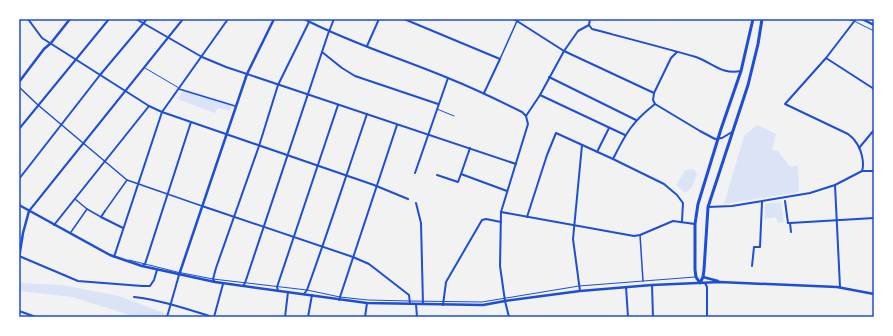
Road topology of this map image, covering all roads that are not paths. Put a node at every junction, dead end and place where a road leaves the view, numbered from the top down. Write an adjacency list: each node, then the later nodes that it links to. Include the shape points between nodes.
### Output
1 (28, 19): 28 (street, via 40,36)
2 (70, 19): 28 (street)
3 (108, 19): 36 (street)
4 (136, 19): 22 (street)
5 (147, 19): 22 (street)
6 (183, 19): 27 (street)
7 (228, 19): 33 (street)
8 (274, 19): 39 (street)
9 (304, 19): 21 (street)
10 (334, 19): 26 (street)
11 (379, 19): 29 (street)
12 (404, 19): 34 (street)
13 (513, 19): 19 (street)
14 (590, 19): 23 (street)
15 (753, 19): 38 (main road)
16 (762, 19): 71 (main road, via 748,85)
17 (847, 19): 20 (lane)
18 (862, 19): 24 (street)
19 (518, 20): 30 (street); 34 (street)
20 (855, 20): 25 (lane); 35 (street)
21 (309, 22): 26 (street); 44 (street)
22 (144, 23): 27 (street); 40 (street)
23 (589, 25): 30 (street, via 578,31); 32 (street, via 592,29)
24 (874, 25)
25 (874, 31)
26 (329, 32): 29 (street); 31 (street)
27 (168, 38): 33 (street); 37 (street)
28 (51, 43): 36 (street); 43 (street)
29 (367, 46): 42 (street)
30 (564, 51): 41 (street); 50 (street)
31 (322, 52): 51 (street); 53 (street, via 355,76)
32 (677, 52): 38 (street, via 698,58 726,72); 50 (street, via 671,58)
33 (202, 57): 39 (street); 46 (street)
34 (500, 58): 49 (street)
35 (826, 58): 47 (street); 80 (street, via 785,104 848,134)
36 (75, 60): 40 (street); 55 (street)
37 (144, 68): 46 (lane); 48 (street)
38 (741, 71): 75 (main road)
39 (247, 74): 44 (street); 58 (street)
40 (100, 75): 48 (street); 66 (street)
41 (549, 77): 52 (street); 64 (street)
42 (448, 78): 49 (street); 53 (street)
43 (19, 82)
44 (278, 85): 51 (street); 78 (street)
45 (19, 87): 55 (street)
46 (179, 89): 58 (street); 60 (street)
47 (874, 89)
48 (126, 91): 57 (street); 76 (street)
49 (484, 93): 63 (street)
50 (654, 93): 54 (street)
51 (308, 95): 56 (street); 82 (street)
52 (540, 95): 63 (street); 68 (street)
53 (438, 104): 59 (street)
54 (655, 104): 64 (street); 75 (street, via 700,131 715,139)
55 (38, 105): 66 (street); 69 (street)
56 (338, 105): 61 (street); 86 (street)
57 (149, 106): 60 (street); 84 (street)
58 (236, 106): 72 (street)
59 (437, 109): 62 (lane); 73 (street)
60 (162, 112): 65 (street); 95 (street)
61 (367, 114): 67 (street); 91 (street)
62 (454, 116)
63 (526, 116): 85 (street, via 528,124)
64 (636, 120): 74 (street)
65 (191, 122): 72 (street); 99 (street)
66 (60, 124): 76 (street); 93 (street)
67 (397, 124): 73 (street); 97 (street)
68 (610, 128): 74 (street); 81 (street)
69 (19, 129)
70 (874, 130): 80 (street)
71 (732, 132): 75 (street); 107 (main road)
72 (226, 134): 78 (street); 106 (street)
73 (428, 135): 79 (street); 89 (street)
74 (625, 135): 83 (street)
75 (718, 138): 120 (main road, via 698,204)
76 (83, 142): 84 (street); 109 (street)
77 (582, 145): 81 (street); 114 (street, via 556,133); 122 (street)
78 (259, 146): 82 (street); 113 (street)
79 (470, 148): 85 (street); 90 (street)
80 (859, 148): 87 (street)
81 (597, 152): 83 (street)
82 (287, 156): 86 (street); 123 (street)
83 (613, 159): 118 (street, via 673,190 683,203)
84 (106, 162): 94 (street); 100 (street)
85 (516, 164): 98 (street)
86 (317, 166): 91 (street); 128 (street)
87 (862, 171): 88 (street); 96 (street)
88 (874, 171)
89 (415, 173)
90 (461, 174): 92 (street, via 458,182); 98 (street)
91 (346, 175): 97 (street); 129 (street)
92 (437, 175)
93 (19, 179)
94 (127, 180): 95 (street); 110 (street)
95 (138, 184): 99 (street); 124 (street)
96 (835, 184): 103 (street, via 810,193); 116 (street)
97 (377, 186): 101 (street); 132 (street)
98 (507, 191): 111 (street)
99 (168, 193): 106 (street); 133 (street)
100 (75, 199): 108 (street); 121 (street)
101 (408, 199)
102 (785, 201): 119 (street)
103 (762, 202): 107 (street); 134 (street, via 760,247 754,247)
104 (416, 203): 166 (street, via 421,223)
105 (19, 205): 109 (street)
106 (202, 206): 113 (street); 136 (street)
107 (708, 207): 138 (main road)
108 (87, 209): 112 (street); 126 (street)
109 (29, 211): 121 (street); 130 (street)
110 (105, 211): 112 (street)
111 (501, 212): 114 (street); 117 (street)
112 (101, 217): 124 (street)
113 (234, 217): 123 (street); 139 (street)
114 (526, 217): 122 (street)
115 (874, 218): 116 (street)
116 (837, 220): 119 (street); 152 (street)
117 (500, 222): 162 (street, via 500,266); 167 (street, via 482,220 446,282)
118 (682, 222): 120 (street); 127 (street, via 670,222)
119 (790, 223): 125 (street)
120 (695, 224): 137 (main road)
121 (54, 225): 126 (street)
122 (574, 225): 127 (street); 149 (street, via 573,239)
123 (264, 227): 128 (street); 143 (street)
124 (123, 228): 131 (street)
125 (791, 232)
126 (70, 234): 131 (street)
127 (640, 235): 140 (street)
128 (294, 237): 129 (street); 150 (street)
129 (322, 247): 132 (street); 153 (street)
130 (19, 257): 135 (street, via 78,281 150,286)
131 (114, 257): 133 (street)
132 (353, 257): 161 (street); 164 (street, via 368,264 409,294)
133 (143, 265): 135 (street); 136 (lane)
134 (752, 266)
135 (157, 270): 136 (street)
136 (179, 274): 139 (street); 168 (street)
137 (696, 277): 140 (lane); 145 (main road)
138 (703, 277): 141 (street); 145 (main road)
139 (214, 280): 142 (street); 143 (lane)
140 (643, 281): 144 (lane)
141 (720, 282): 146 (street); 152 (street)
142 (223, 283): 148 (street); 172 (street)
143 (245, 283): 148 (street); 150 (lane)
144 (625, 283): 149 (lane); 151 (lane)
145 (700, 283): 146 (street); 147 (street)
146 (705, 283): 180 (street)
147 (652, 285): 151 (street); 179 (street)
148 (242, 286): 154 (street)
149 (579, 286): 155 (street); 162 (lane)
150 (276, 287): 153 (lane); 154 (street)
151 (626, 287): 155 (street); 178 (street)
152 (840, 288): 158 (street)
153 (307, 290): 157 (street); 161 (lane)
154 (278, 291): 156 (street)
155 (580, 291): 162 (street)
156 (288, 292): 157 (street); 173 (street)
157 (304, 294): 159 (street)
158 (874, 294)
159 (312, 295): 161 (street); 174 (street)
160 (134, 297): 168 (street)
161 (339, 298): 163 (street)
162 (505, 299): 167 (street, via 483,305); 177 (street)
163 (368, 301): 164 (street); 175 (street)
164 (410, 303): 165 (street)
165 (416, 303): 166 (street); 176 (street)
166 (423, 303): 167 (street)
167 (443, 303)
168 (171, 304): 171 (street); 172 (street)
169 (19, 312): 170 (street)
170 (36, 317)
171 (167, 317)
172 (213, 317)
173 (285, 317)
174 (308, 317)
175 (365, 317)
176 (417, 317)
177 (509, 317)
178 (628, 317)
179 (653, 317)
180 (707, 317)

